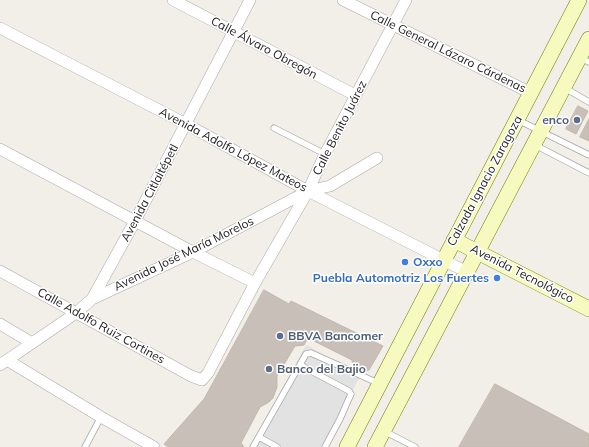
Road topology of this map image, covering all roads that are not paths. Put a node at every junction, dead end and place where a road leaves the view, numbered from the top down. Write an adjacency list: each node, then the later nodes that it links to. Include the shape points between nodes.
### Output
1 (173, 0): 8 (street, Calle Álvaro Obregón)
2 (250, 0): 8 (street, Avenida Citlaltépetl)
3 (343, 0): 6 (street, Calle General Lázaro Cárdenas)
4 (406, 0): 6 (street, Calle Benito Juárez)
5 (579, 0): 12 (main road, Calzada Ignacio Zaragoza)
6 (393, 25): 12 (street, Calle General Lázaro Cárdenas); 13 (street, Calle Benito Juárez)
7 (0, 28): 16 (street, Avenida Adolfo López Mateos)
8 (234, 32): 13 (street, Calle Álvaro Obregón); 16 (street, Avenida Citlaltépetl)
9 (589, 39): 10 (main road, Calzada Ignacio Zaragoza)
10 (584, 60): 11 (main road, Calzada Ignacio Zaragoza)
11 (563, 87): 14 (lane); 18 (main road, Calzada Ignacio Zaragoza)
12 (531, 93): 15 (main road, Calzada Ignacio Zaragoza)
13 (356, 95): 21 (street, Calle Benito Juárez)
14 (589, 102)
15 (517, 120): 18 (lane); 27 (main road, Calzada Ignacio Zaragoza)
16 (186, 124): 25 (street, Avenida Adolfo López Mateos); 26 (street, Avenida Citlaltépetl)
17 (274, 128): 21 (lane)
18 (540, 130): 19 (main road, Calzada Ignacio Zaragoza); 22 (lane)
19 (533, 144): 24 (lane); 28 (main road, Calzada Ignacio Zaragoza)
20 (0, 149): 26 (street)
21 (325, 154): 25 (street, Calle Benito Juárez)
22 (589, 155)
23 (377, 158): 25 (street, Avenida José María Morelos, via 330,186)
24 (589, 173)
25 (308, 191): 29 (street, Avenida José María Morelos); 30 (street, Avenida Adolfo López Mateos); 33 (street, Calle Benito Juárez)
26 (135, 221): 29 (street); 34 (street, Avenida Citlaltépetl)
27 (454, 240): 28 (main road, Avenida Tecnológico); 30 (main road, Calzada Ignacio Zaragoza)
28 (477, 251): 32 (main road, Calzada Ignacio Zaragoza); 35 (main road, Avenida Tecnológico)
29 (193, 252): 33 (street); 34 (street, Avenida José María Morelos)
30 (444, 260): 32 (street, Avenida Adolfo López Mateos); 42 (main road, Calzada Ignacio Zaragoza)
31 (0, 270): 36 (street, Calle Adolfo Ruiz Cortines)
32 (467, 272): 44 (main road, Calzada Ignacio Zaragoza)
33 (255, 283): 41 (street, Calle Benito Juárez)
34 (92, 299): 36 (street, Avenida José María Morelos)
35 (589, 309)
36 (76, 313): 38 (street, Avenida José María Morelos); 41 (street, Calle Adolfo Ruiz Cortines, via 190,376)
37 (0, 324): 38 (street)
38 (32, 343): 39 (street, Avenida José María Morelos)
39 (3, 362): 43 (street)
40 (300, 365): 42 (lane, via 306,354 311,353); 45 (lane); 50 (lane, via 351,394)
41 (202, 380)
42 (380, 384): 51 (main road, Calzada Ignacio Zaragoza)
43 (101, 417): 46 (lane); 47 (street)
44 (383, 431): 52 (main road, Calzada Ignacio Zaragoza); 53 (lane)
45 (259, 437): 48 (lane); 49 (lane)
46 (85, 447)
47 (154, 447)
48 (253, 447)
49 (277, 447)
50 (325, 447)
51 (347, 447)
52 (375, 447)
53 (415, 447)

